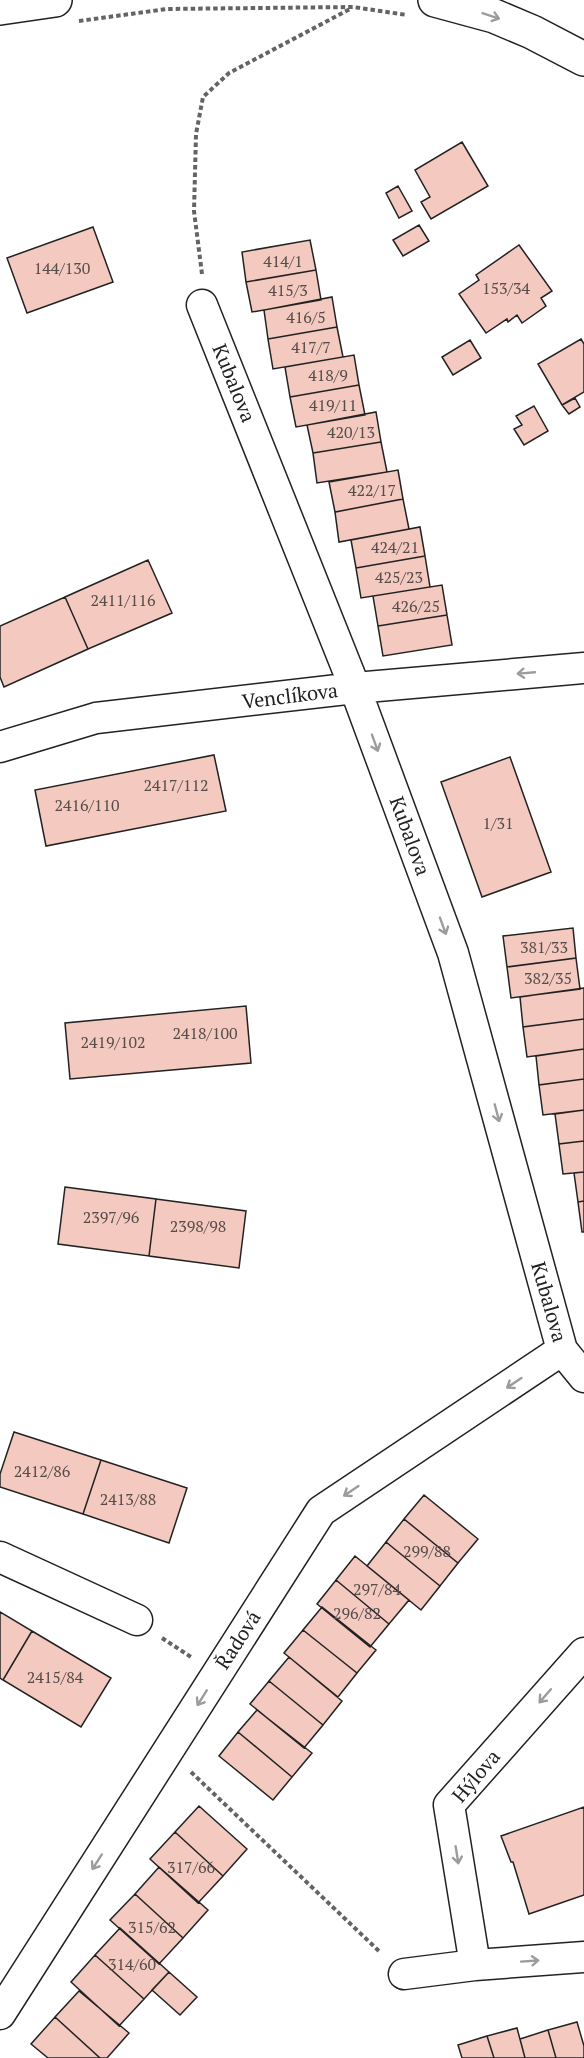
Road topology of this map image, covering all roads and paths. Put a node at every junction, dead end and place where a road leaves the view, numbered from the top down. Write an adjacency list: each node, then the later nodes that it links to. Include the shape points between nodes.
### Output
1 (353, 7): 3 (path); 4 (path); 6 (path, via 229,73 202,97 196,134 194,211)
2 (0, 8): 4 (street)
3 (422, 8): 5 (street, one-way to 5, via 494,16)
4 (66, 11)
5 (584, 59)
6 (202, 305): 8 (street, Kubalova)
7 (584, 668): 8 (street, Venclíkova, one-way to 8)
8 (355, 688): 9 (street, Venclíkova, via 96,718); 10 (street, Kubalova, one-way to 10, via 453,952)
9 (0, 747)
10 (562, 1350): 11 (street, Kubalova); 15 (street, Řadová, one-way to 15, via 321,1511)
11 (584, 1377)
12 (0, 1557): 13 (street)
13 (136, 1620): 15 (path)
14 (584, 1653): 18 (street, Hýlova, one-way to 18, via 449,1805)
15 (216, 1674): 16 (street, Řadová, one-way to 16)
16 (169, 1750): 19 (path); 20 (street, Řadová, one-way to 20)
17 (584, 1957): 18 (street, one-way to 17)
18 (475, 1965): 19 (street)
19 (404, 1974)
20 (0, 2014)

